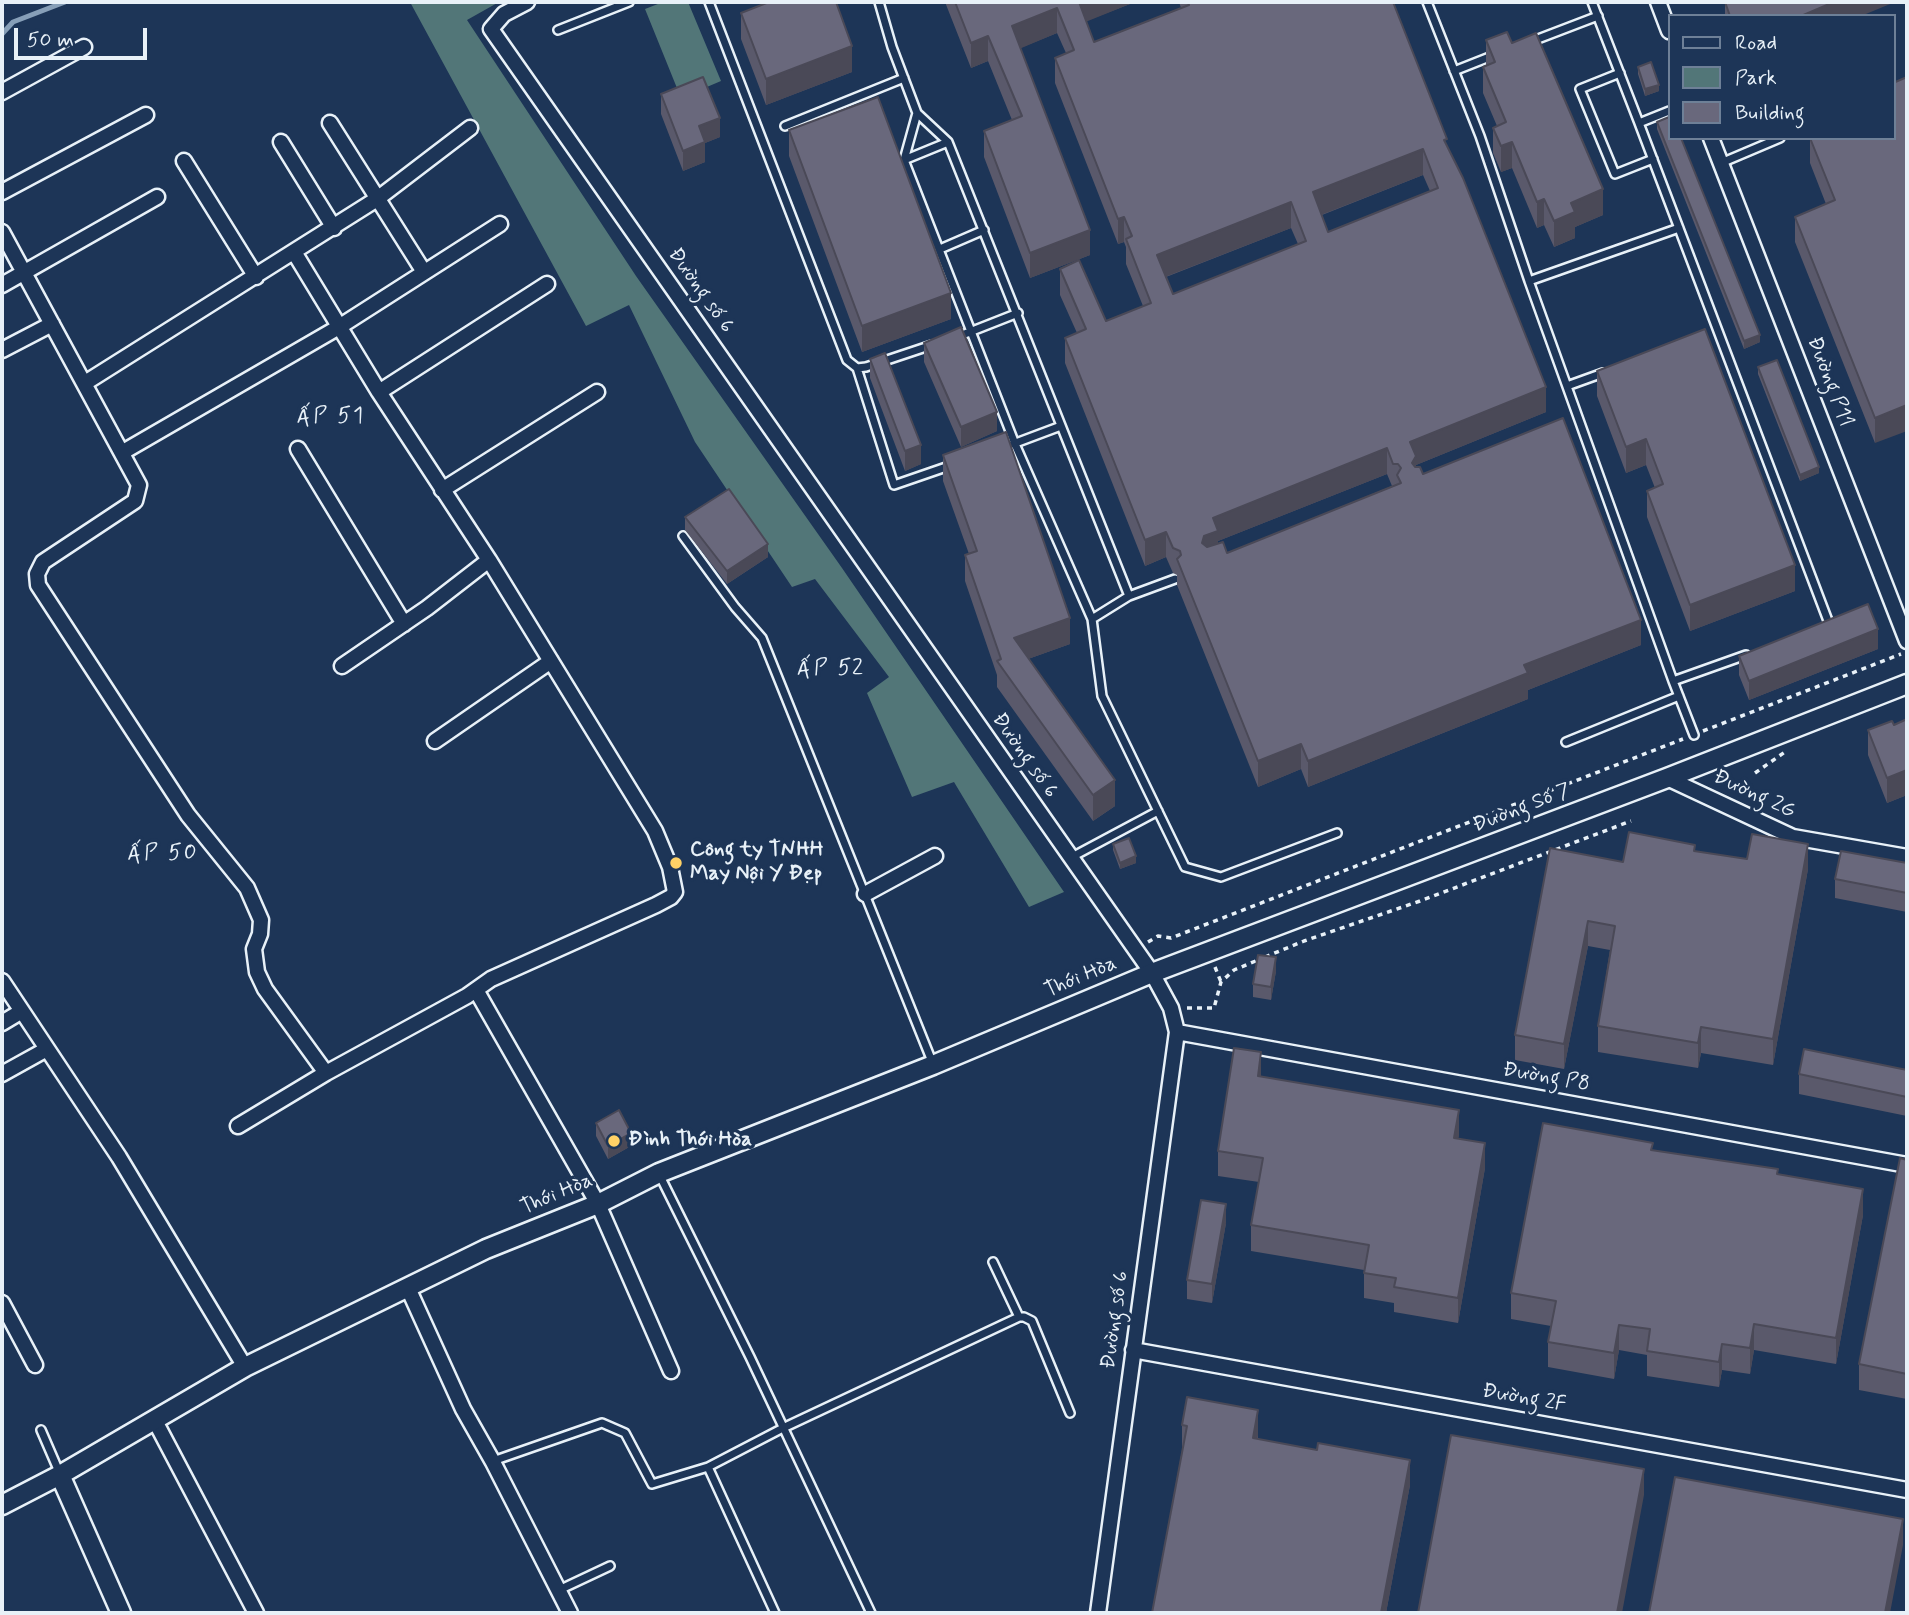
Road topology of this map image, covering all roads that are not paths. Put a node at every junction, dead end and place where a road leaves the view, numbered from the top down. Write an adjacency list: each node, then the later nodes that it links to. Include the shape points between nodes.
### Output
1 (527, 2): 8 (street)
2 (629, 2): 11 (lane)
3 (709, 2): 57 (lane, via 847,360)
4 (879, 2): 17 (lane)
5 (1427, 2): 15 (lane)
6 (1592, 2): 9 (lane)
7 (1658, 2): 10 (street)
8 (500, 8): 94 (street, Đường số 6, via 491,29)
9 (1598, 16): 12 (lane); 16 (lane)
10 (1668, 28)
11 (558, 30)
12 (1519, 46)
13 (85, 47): 18 (street)
14 (1506, 51): 15 (lane)
15 (1454, 71): 47 (lane)
16 (1620, 73): 23 (lane); 30 (lane, via 1580,89 1615,174)
17 (904, 78): 20 (lane); 24 (lane)
18 (2, 92)
19 (1668, 111): 23 (lane)
20 (917, 113): 29 (lane); 31 (lane)
21 (146, 115): 34 (street)
22 (330, 123): 36 (street)
23 (1639, 123): 30 (lane)
24 (785, 126)
25 (470, 128): 36 (street)
26 (1712, 140): 33 (street, Đường P11)
27 (1775, 140): 33 (lane)
28 (281, 142): 38 (street)
29 (948, 142): 31 (lane); 40 (lane)
30 (1653, 159): 39 (lane)
31 (904, 160): 42 (lane)
32 (184, 161): 46 (street)
33 (1721, 163): 79 (street, Đường P11)
34 (2, 192)
35 (157, 197): 44 (street)
36 (377, 199): 38 (street); 45 (street)
37 (500, 224): 45 (street)
38 (334, 228): 43 (street)
39 (1679, 228): 47 (lane); 53 (lane)
40 (984, 230): 42 (lane); 50 (lane)
41 (2, 232): 44 (street)
42 (940, 249): 54 (lane)
43 (295, 253): 46 (street); 52 (street)
44 (24, 272): 49 (street); 51 (street)
45 (424, 272): 52 (street)
46 (256, 277): 59 (street)
47 (1529, 281): 60 (lane)
48 (547, 284): 61 (street)
49 (2, 285)
50 (1018, 313): 54 (lane); 64 (lane)
51 (52, 324): 56 (street); 59 (street)
52 (338, 327): 61 (street); 69 (street)
53 (1718, 331): 55 (lane); 78 (lane, via 1830,625)
54 (971, 333): 57 (lane); 66 (lane)
55 (1706, 335)
56 (2, 350)
57 (857, 368): 70 (lane, via 894,485)
58 (1618, 368): 60 (lane)
59 (85, 383): 69 (street)
60 (1567, 386): 63 (lane)
61 (379, 392): 71 (street)
62 (597, 392): 71 (street)
63 (1579, 423): 65 (lane); 83 (lane)
64 (1061, 426): 66 (lane); 75 (lane)
65 (1567, 428)
66 (1014, 444): 67 (lane); 76 (lane)
67 (1003, 448)
68 (298, 449): 77 (street)
69 (123, 452): 104 (street, via 139,485 135,501 43,562 38,585 188,815 247,888 261,920 254,949 257,972)
70 (967, 460)
71 (442, 491): 73 (street)
72 (683, 537): 95 (lane, via 762,638)
73 (489, 560): 77 (street); 81 (street)
74 (1175, 579): 75 (lane)
75 (1129, 596): 76 (lane)
76 (1091, 619): 90 (lane, via 1102,696)
77 (404, 624): 82 (street)
78 (1817, 630)
79 (1907, 640)
80 (1751, 653): 83 (lane)
81 (551, 661): 87 (street); 98 (street, via 654,831 675,892)
82 (342, 666)
83 (1673, 681): 85 (lane)
84 (1907, 684): 89 (street, Đường Số 7)
85 (1679, 696): 86 (lane); 88 (lane)
86 (1693, 735)
87 (435, 741)
88 (1566, 742)
89 (1667, 778): 93 (street, Đường 2G, via 1793,837); 96 (street, Đường Số 7)
90 (1158, 811): 91 (lane, via 1185,867 1221,877); 94 (lane)
91 (1337, 833)
92 (935, 856): 95 (street)
93 (1907, 857)
94 (1070, 858): 96 (street, Đường số 6)
95 (865, 894): 103 (lane)
96 (1152, 973): 101 (street, Đường số 6, via 1171,1008); 103 (street, Thới Hòa)
97 (2, 981): 99 (street)
98 (476, 990): 104 (street); 109 (street)
99 (22, 1011): 100 (street); 102 (street)
100 (2, 1023)
101 (1177, 1032): 107 (street, Đường P8); 114 (street, Đường số 6)
102 (47, 1049): 105 (street); 116 (street, via 119,1157)
103 (933, 1065): 108 (street, Thới Hòa)
104 (326, 1073): 106 (street)
105 (2, 1074)
106 (238, 1126)
107 (1907, 1165)
108 (659, 1173): 109 (street, Thới Hòa); 120 (lane)
109 (597, 1204): 111 (street, Thới Hòa, via 486,1249); 117 (street)
110 (993, 1262): 113 (lane)
111 (408, 1288): 116 (street, Thới Hòa); 122 (street, via 463,1409)
112 (2, 1303): 115 (street)
113 (1019, 1317): 118 (lane, via 1032,1321); 120 (lane)
114 (1133, 1350): 125 (street, Đường 2F); 134 (street, Đường số 6)
115 (35, 1366)
116 (245, 1367): 119 (street, Thới Hòa)
117 (671, 1371)
118 (1070, 1413)
119 (154, 1419): 124 (street, Thới Hòa); 130 (street)
120 (783, 1427): 123 (lane); 133 (lane)
121 (41, 1430): 124 (lane)
122 (493, 1462): 123 (lane, via 603,1423 625,1433 652,1484); 128 (street)
123 (708, 1467): 132 (lane)
124 (60, 1475): 126 (street, Thới Hòa); 129 (street)
125 (1907, 1490)
126 (2, 1506)
127 (610, 1566): 128 (lane)
128 (558, 1591): 131 (street)
129 (121, 1613)
130 (256, 1613)
131 (570, 1613)
132 (775, 1613)
133 (871, 1613)
134 (1098, 1613)

